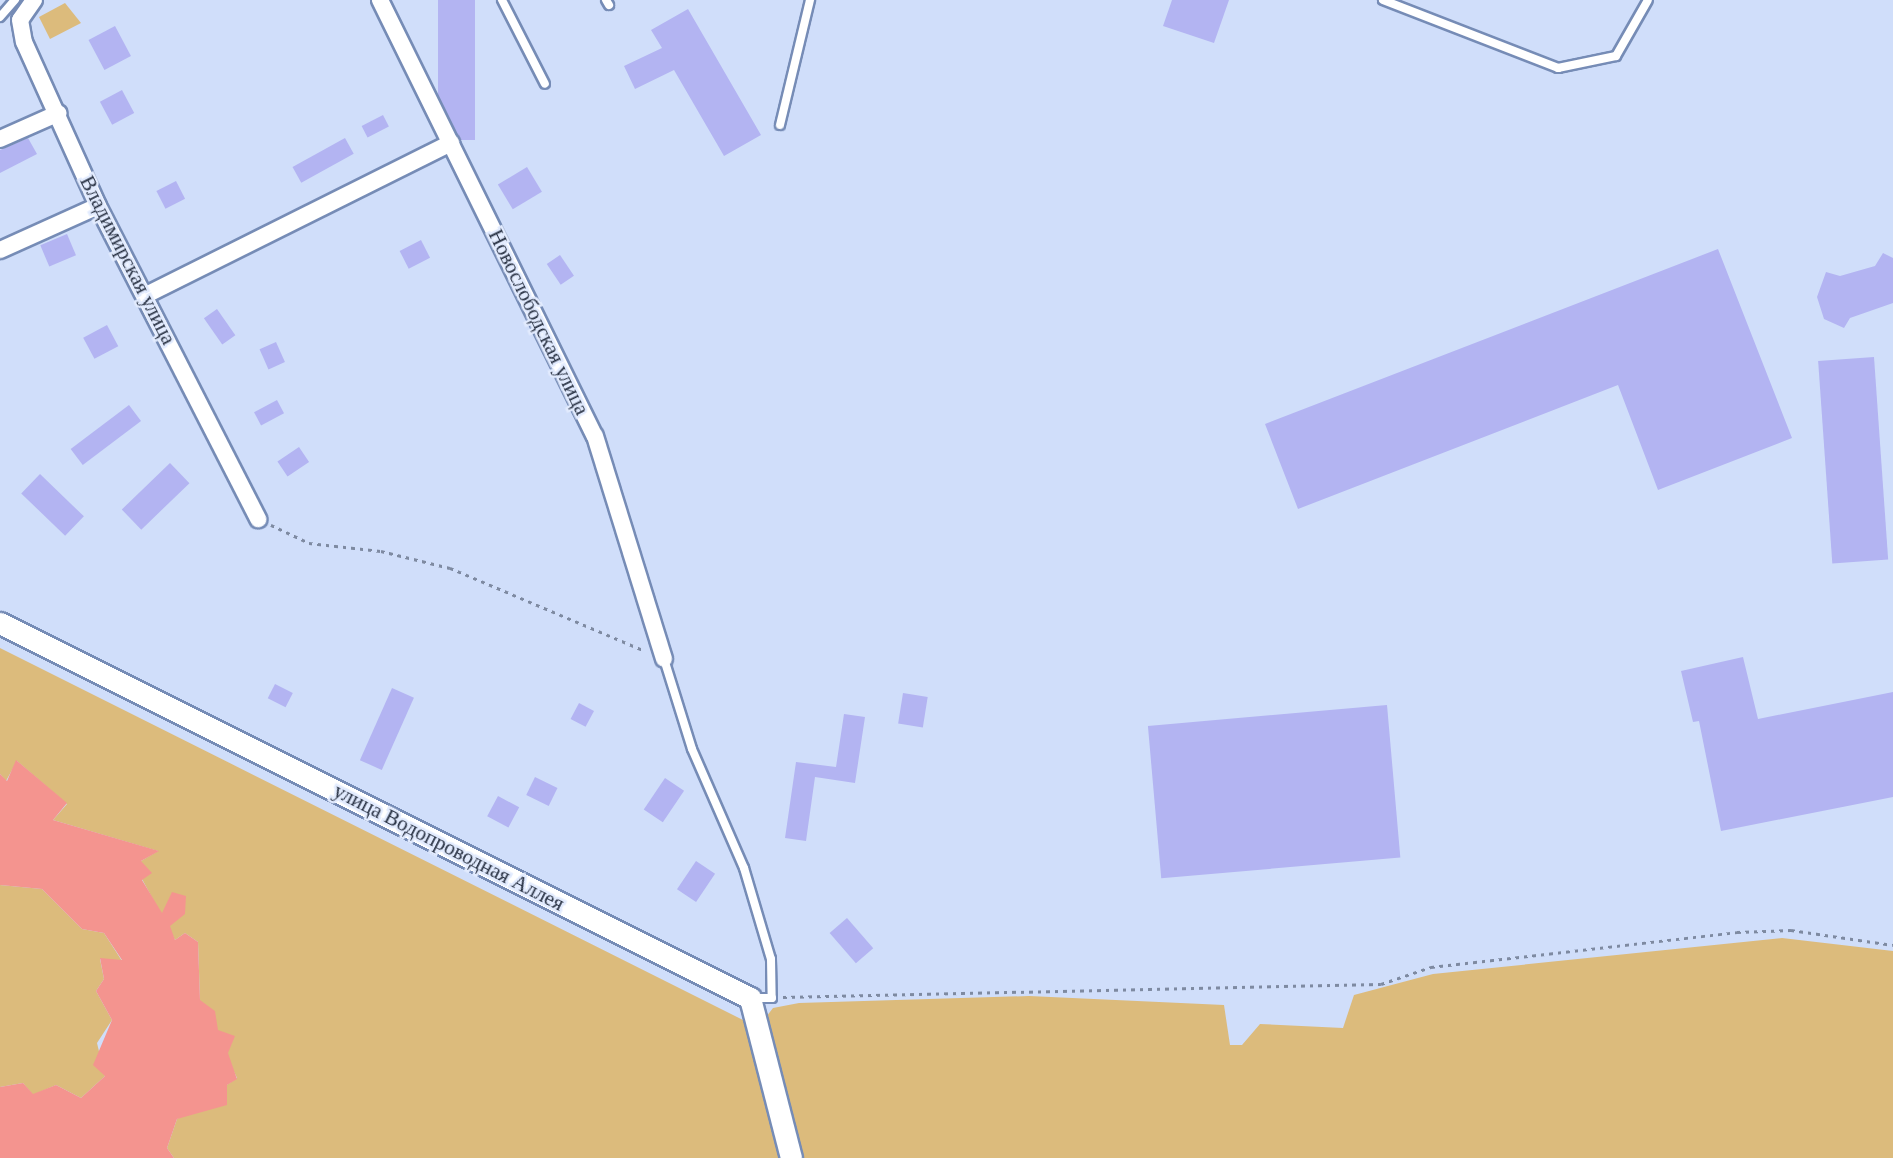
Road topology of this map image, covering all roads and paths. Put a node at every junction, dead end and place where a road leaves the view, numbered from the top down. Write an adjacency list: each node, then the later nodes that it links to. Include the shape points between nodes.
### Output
1 (15, 0): 8 (lane)
2 (34, 0): 10 (street, Владимирская улица, via 20,29)
3 (380, 0): 13 (street, Новослободская улица)
4 (502, 0): 9 (lane)
5 (810, 0): 11 (lane)
6 (1384, 0): 7 (lane, via 1558,68 1616,56)
7 (1648, 0)
8 (0, 17)
9 (545, 84)
10 (59, 113): 12 (street); 14 (street, Владимирская улица)
11 (780, 125)
12 (0, 139)
13 (451, 143): 16 (street); 19 (street, Новослободская улица, via 595,436)
14 (98, 206): 15 (street); 16 (street, Владимирская улица)
15 (0, 250)
16 (146, 295): 17 (street, Владимирская улица)
17 (258, 519): 19 (path, via 309,542 381,551 450,568)
18 (0, 623): 21 (street, улица Водопроводная Аллея)
19 (664, 659): 22 (lane, via 692,749 744,868 771,959)
20 (1893, 945): 22 (path, via 1791,930 1737,932 1431,967 1381,984)
21 (750, 998): 22 (lane); 23 (street)
22 (772, 998)
23 (789, 1152)

